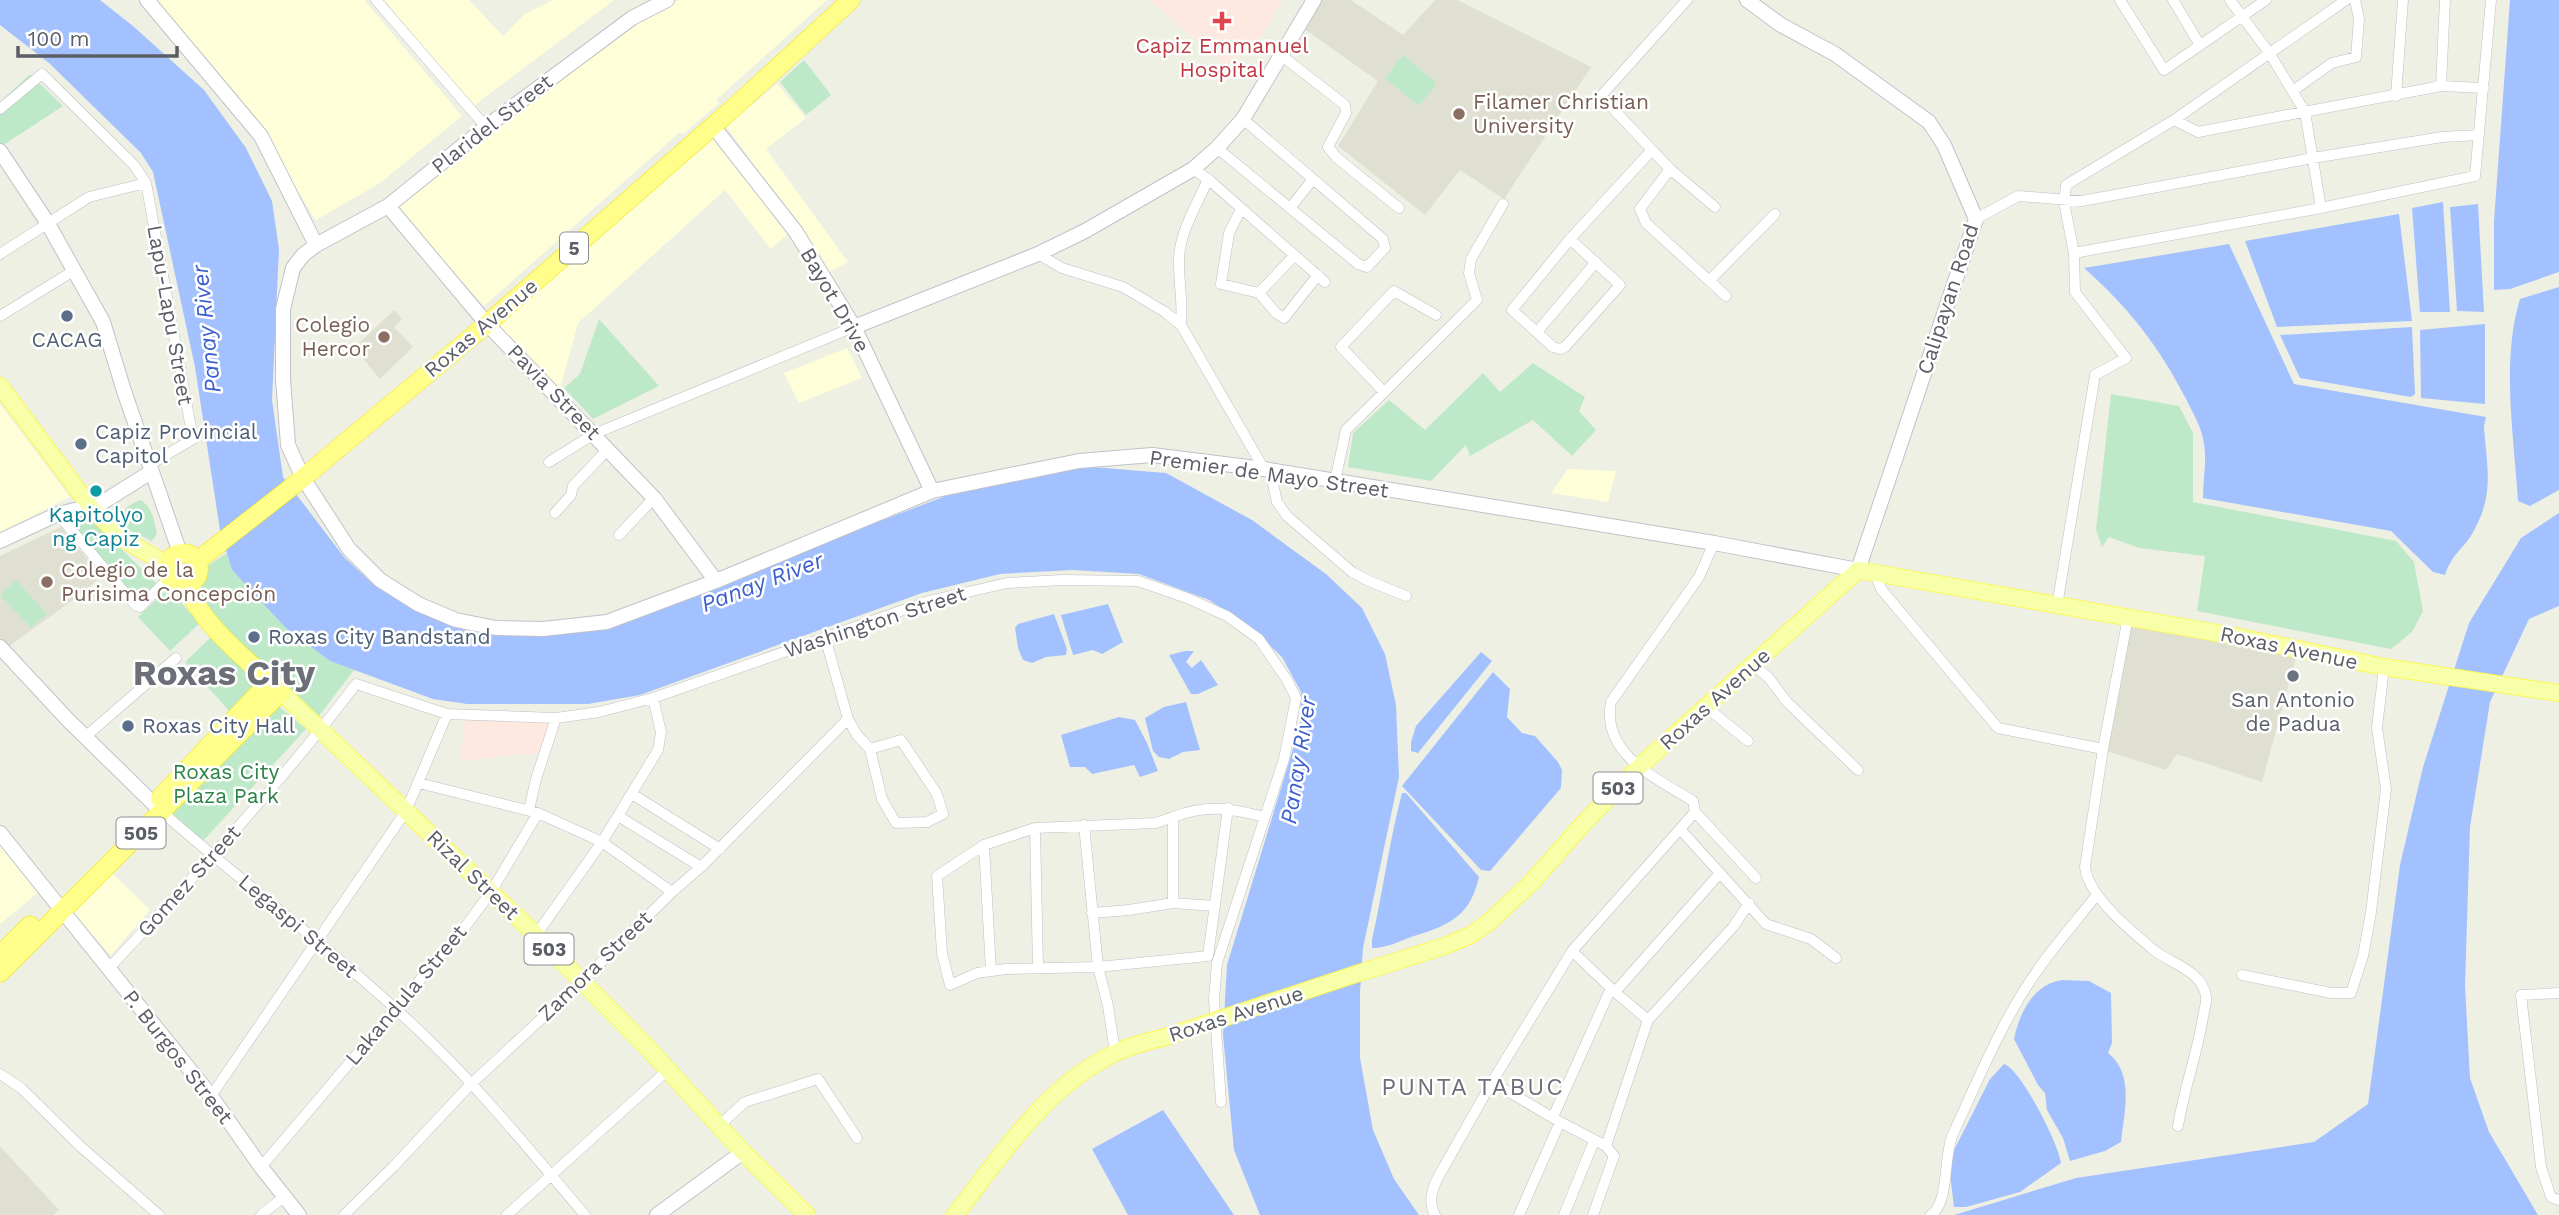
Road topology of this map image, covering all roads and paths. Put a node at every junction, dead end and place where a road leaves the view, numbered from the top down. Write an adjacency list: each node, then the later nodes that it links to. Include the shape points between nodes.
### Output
1 (147, 0): 53 (street, via 261,136)
2 (376, 0): 30 (street)
3 (667, 0): 30 (street, Plaridel Street, via 632,18)
4 (850, 0): 29 (highway, Roxas Avenue / 5)
5 (1314, 0): 20 (street)
6 (1687, 0): 34 (street, via 1601,96)
7 (1747, 0): 50 (street, Calipayan Road, via 1835,54 1929,122)
8 (2120, 0): 18 (street, via 2164,70)
9 (2173, 0): 18 (street)
10 (2230, 0): 17 (street)
11 (2266, 0): 17 (street)
12 (2346, 0): 19 (street)
13 (2355, 0): 23 (street, via 2359,19 2356,57 2332,63)
14 (2403, 0): 24 (street)
15 (2445, 0): 21 (street)
16 (2491, 0): 22 (street)
17 (2242, 17): 18 (street); 19 (street)
18 (2200, 45)
19 (2270, 54): 23 (street); 28 (street)
20 (1282, 56): 27 (street); 46 (street, via 1345,105 1346,113 1328,147)
21 (2441, 86): 22 (street); 24 (street)
22 (2484, 88): 31 (street)
23 (2294, 90): 26 (street)
24 (2396, 96): 26 (street)
25 (0, 109): 40 (street, via 41,74 134,165)
26 (2305, 112): 28 (street, via 2198,132); 35 (street)
27 (1243, 119): 32 (street); 39 (street)
28 (2174, 120): 41 (street, via 2066,185)
29 (713, 126): 65 (highway, Roxas Avenue / 5); 67 (street, Bayot Drive, via 796,232)
30 (486, 127): 43 (street, Plaridel Street)
31 (2479, 135): 35 (street); 47 (street, via 2475,176)
32 (1217, 148): 36 (street); 44 (street)
33 (0, 151): 51 (street)
34 (1651, 151): 37 (street); 52 (street)
35 (2313, 158): 41 (street); 47 (street)
36 (1193, 169): 38 (street); 56 (street)
37 (1670, 169): 45 (street); 60 (street, via 1640,209 1646,223)
38 (1208, 179): 48 (street); 66 (street, via 1182,237 1178,261)
39 (1313, 179): 44 (street); 44 (street, via 1383,239 1385,248 1367,267 1358,264)
40 (146, 183): 51 (street, via 89,197); 74 (street, Lapu-Lapu Street, via 193,439)
41 (2064, 202): 50 (street, via 2018,197); 54 (street)
42 (1503, 204): 70 (street, via 1471,259 1469,273 1477,300)
43 (388, 205): 53 (street, Plaridel Street); 65 (street, Pavia Street)
44 (1292, 207)
45 (1715, 207)
46 (1398, 208)
47 (2321, 208): 54 (street)
48 (1241, 209): 57 (street); 61 (street, via 1229,233 1221,284)
49 (1775, 214): 60 (street)
50 (1976, 219): 88 (street, Calipayan Road)
51 (47, 222): 55 (street); 59 (street)
52 (1570, 239): 58 (street); 68 (street, via 1512,310)
53 (316, 245): 77 (street, Plaridel Street, via 293,268 283,309 288,445)
54 (2074, 253): 92 (street, via 2075,292 2126,358 2095,375)
55 (0, 254)
56 (1038, 254): 66 (street, via 1062,268 1123,287); 67 (street)
57 (1294, 256): 61 (street); 61 (street, via 1322,279 1284,318)
58 (1596, 262): 68 (street); 68 (street, via 1620,285 1565,347 1553,347)
59 (75, 270): 64 (street); 74 (street, via 103,323)
60 (1710, 281): 62 (street)
61 (1259, 293)
62 (1726, 296)
63 (1436, 315): 70 (street, via 1394,291 1341,347)
64 (0, 316)
65 (487, 324): 71 (street, Pavia Street); 77 (highway, Roxas Avenue / 5)
66 (1181, 325): 75 (street)
67 (854, 327): 71 (street); 78 (street, Bayot Drive)
68 (1536, 332)
69 (0, 386): 80 (main road)
70 (1384, 392): 76 (street, via 1346,430)
71 (594, 434): 72 (street, Pavia Street); 73 (street)
72 (608, 449): 79 (street, Pavia Street); 81 (street)
73 (548, 462)
74 (150, 469): 80 (street); 87 (street)
75 (1267, 469): 76 (street, Premier de Mayo Street); 78 (street, Premier de Mayo Street, via 1152,455 1079,461); 91 (street, via 1277,502 1287,516 1352,572)
76 (1335, 481): 85 (street, Premier de Mayo Street)
77 (297, 482): 86 (highway, Roxas Avenue / 5); 90 (street, Premier de Mayo Street, via 349,549 380,580 418,604 456,620 496,628 543,629 607,622)
78 (932, 491): 90 (street, Premier de Mayo Street)
79 (654, 498): 83 (street); 90 (street, Pavia Street)
80 (92, 509): 82 (street); 87 (main road, via 123,539)
81 (555, 513)
82 (58, 514): 84 (street); 87 (street, via 136,606)
83 (619, 535)
84 (0, 541)
85 (1714, 543): 88 (street, Premier de Mayo Street); 111 (street, via 1699,577 1611,702 1611,733)
86 (197, 561): 87 (highway, via 189,554); 87 (highway, via 197,576)
87 (176, 570): 99 (highway, via 211,625)
88 (1858, 570): 89 (main road, Roxas Avenue); 97 (main road, Roxas Avenue / 503)
89 (1875, 573): 92 (main road, Roxas Avenue); 110 (street, via 1881,589 1998,727)
90 (716, 581)
91 (1406, 596)
92 (2057, 606): 93 (main road, Roxas Avenue)
93 (2128, 617): 98 (main road, Roxas Avenue); 110 (street)
94 (824, 637): 101 (street, Washington Street); 105 (street); 122 (street, Washington Street, via 929,601 1007,583 1138,582 1187,598 1227,616 1259,639 1296,698 1284,760)
95 (0, 647): 107 (street, Legaspi Street)
96 (176, 658): 107 (street)
97 (1753, 665): 102 (main road, Roxas Avenue / 503); 112 (street)
98 (2384, 667): 100 (main road, Roxas Avenue); 152 (street, via 2377,727 2386,789 2371,912 2351,993)
99 (276, 686): 106 (main road, Rizal Street / 503); 115 (highway, 505)
100 (2559, 693)
101 (653, 698): 104 (street, Washington Street); 114 (street, via 661,732 658,750)
102 (1706, 707): 108 (street); 111 (main road, Roxas Avenue / 503)
103 (447, 714): 104 (street, Washington Street); 106 (street, Washington Street, via 356,684); 113 (street)
104 (556, 718): 118 (street, Lakandula Street, via 536,779)
105 (848, 719): 109 (street); 129 (street, Zamora Street)
106 (321, 729): 117 (main road, Rizal Street / 503); 130 (street, Gomez Street)
107 (85, 737): 115 (street, Legaspi Street)
108 (1748, 741)
109 (870, 749): 109 (street, via 901,740 937,794 943,814 927,822 896,823 882,799)
110 (2103, 749): 136 (street, via 2085,867)
111 (1639, 767): 119 (street, via 1693,802); 158 (main road, Roxas Avenue / 503, bridge, via 1531,883 1471,935)
112 (1858, 770)
113 (419, 783): 117 (street); 118 (street)
114 (632, 794): 120 (street); 129 (street)
115 (158, 808): 130 (street, Legaspi Street); 138 (highway, 505)
116 (1228, 808): 121 (street, via 1192,810); 122 (street); 140 (street)
117 (406, 811): 134 (main road, Rizal Street / 503); 143 (street)
118 (534, 811): 127 (street); 134 (street, Lakandula Street)
119 (1695, 812): 125 (street); 133 (street)
120 (618, 816): 127 (street); 131 (street)
121 (1173, 817): 123 (street, via 1156,823); 137 (street)
122 (1264, 817): 164 (street, Washington Street, via 1217,963 1214,999)
123 (1084, 825): 124 (street); 141 (street)
124 (1035, 828): 128 (street); 149 (street)
125 (1680, 829): 132 (street); 144 (street)
126 (0, 833): 138 (street, P. Burgos Street)
127 (601, 842): 135 (street); 142 (street)
128 (984, 845): 150 (street); 150 (street, via 937,876 942,953 950,985)
129 (720, 849): 131 (street, Zamora Street)
130 (213, 857): 143 (street, Legaspi Street); 147 (street, Gomez Street)
131 (701, 867): 135 (street, Zamora Street)
132 (1720, 873): 139 (street); 154 (street)
133 (1756, 878)
134 (491, 892): 142 (main road, Rizal Street / 503); 156 (street, Lakandula Street)
135 (672, 892): 153 (street, Zamora Street)
136 (2096, 896): 167 (street, via 2157,952 2195,975 2206,996); 189 (street, via 2039,968 2006,1021 1950,1140 1941,1201)
137 (1173, 903): 140 (street); 141 (street)
138 (59, 904): 145 (highway, 505); 147 (street, P. Burgos Street); 151 (highway, 505)
139 (1749, 904): 146 (street, via 1766,924 1811,939); 157 (street)
140 (1215, 906): 148 (street, via 1208,956)
141 (1092, 913): 148 (street)
142 (536, 936): 153 (main road, Rizal Street / 503)
143 (316, 940): 156 (street, Legaspi Street); 163 (street)
144 (1572, 951): 154 (street); 161 (street)
145 (0, 955)
146 (1836, 958)
147 (110, 967): 163 (street, P. Burgos Street)
148 (1098, 967): 149 (street); 158 (street)
149 (1038, 968): 150 (street)
150 (991, 971)
151 (0, 973)
152 (2242, 975)
153 (581, 982): 159 (main road, Rizal Street / 503); 162 (street, Zamora Street)
154 (1613, 990): 157 (street); 165 (street)
155 (2559, 993): 175 (street, via 2521,995 2541,1167 2550,1194)
156 (395, 1008): 162 (street, Legaspi Street); 172 (street, Lakandula Street)
157 (1648, 1020): 170 (street)
158 (1115, 1052): 184 (main road, Roxas Avenue / 503, via 1078,1074 1049,1099)
159 (668, 1070): 166 (main road, Rizal Street / 503); 173 (street)
160 (0, 1074): 176 (street)
161 (1492, 1082): 165 (street); 185 (street, via 1431,1192)
162 (470, 1085): 173 (street, Legaspi Street); 179 (street, Zamora Street)
163 (211, 1096): 172 (street, P. Burgos Street)
164 (1221, 1102)
165 (1557, 1120): 169 (street); 186 (street)
166 (720, 1125): 168 (street, via 745,1102 818,1079); 171 (main road, Rizal Street / 503)
167 (2178, 1126)
168 (857, 1138)
169 (1594, 1141): 170 (street); 187 (street)
170 (1606, 1146): 188 (street, via 1614,1156)
171 (743, 1152): 182 (street); 183 (main road, Rizal Street / 503)
172 (261, 1167): 174 (street, P. Burgos Street)
173 (552, 1175): 180 (street); 181 (street, Legaspi Street)
174 (284, 1197): 177 (street); 178 (street, P. Burgos Street)
175 (2559, 1200)
176 (159, 1215)
177 (261, 1215)
178 (299, 1215)
179 (344, 1215)
180 (507, 1215)
181 (585, 1215)
182 (657, 1215)
183 (807, 1215)
184 (955, 1215)
185 (1435, 1215)
186 (1518, 1215)
187 (1564, 1215)
188 (1594, 1215)
189 (1931, 1215)

